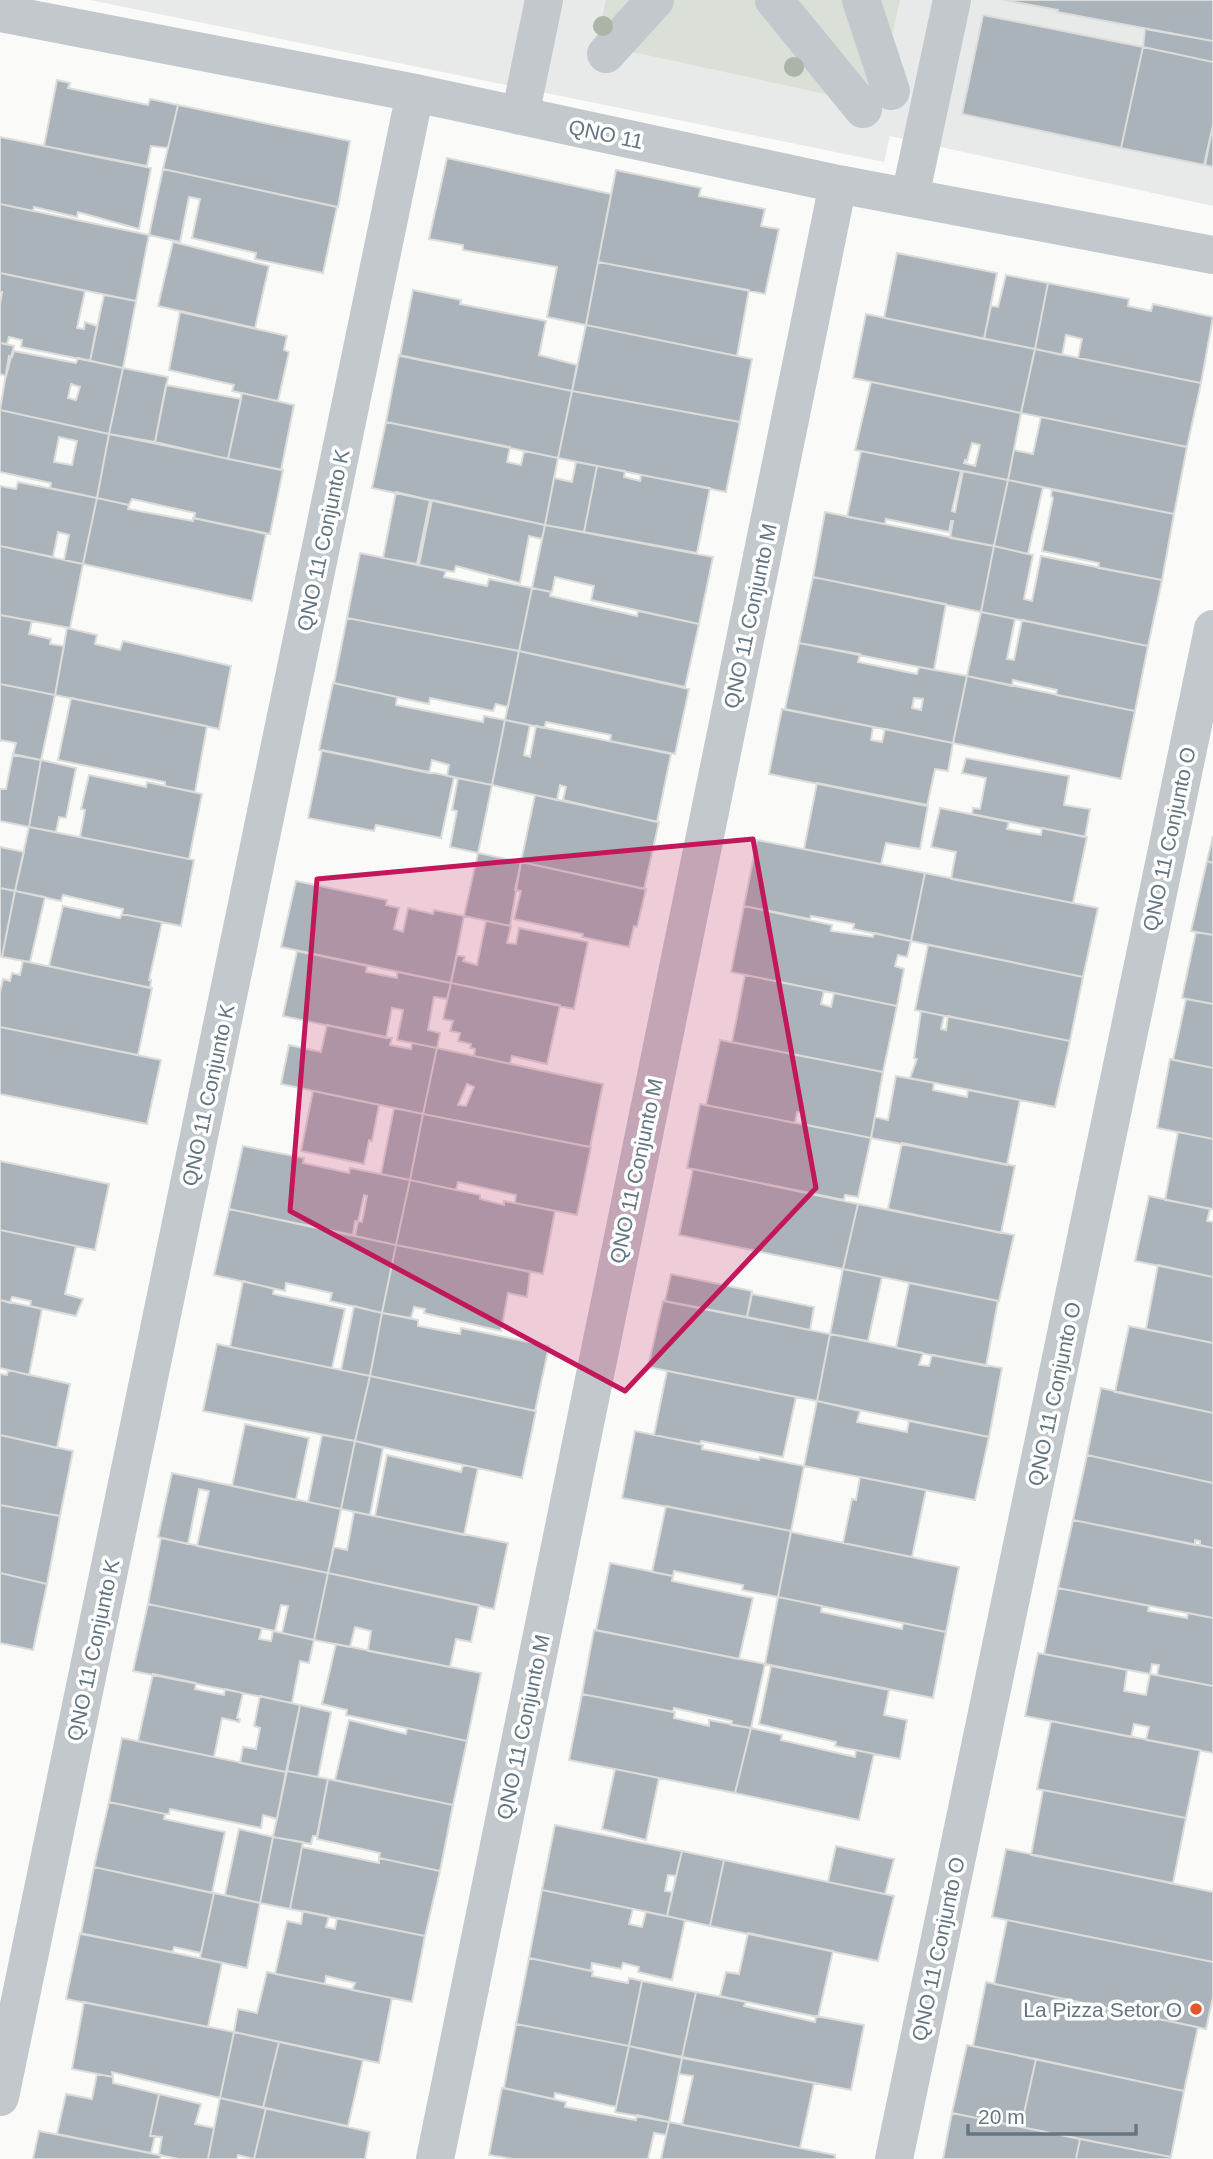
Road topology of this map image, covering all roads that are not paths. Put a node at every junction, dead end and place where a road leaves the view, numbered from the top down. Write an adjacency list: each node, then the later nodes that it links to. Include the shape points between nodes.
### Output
1 (544, 0): 9 (street)
2 (655, 0): 7 (street)
3 (774, 0): 4 (street, via 877,100)
4 (862, 0)
5 (952, 0): 11 (street)
6 (0, 13): 8 (street, QNO 11)
7 (606, 54)
8 (415, 93): 9 (street, QNO 11); 14 (street, QNO 11 Conjunto K)
9 (520, 116): 10 (street, QNO 11)
10 (838, 184): 11 (street, QNO 11); 15 (street, QNO 11 Conjunto M)
11 (910, 197): 12 (street, QNO 11)
12 (1213, 255)
13 (1213, 629): 16 (street, QNO 11 Conjunto O)
14 (0, 2097)
15 (435, 2159)
16 (894, 2159)

